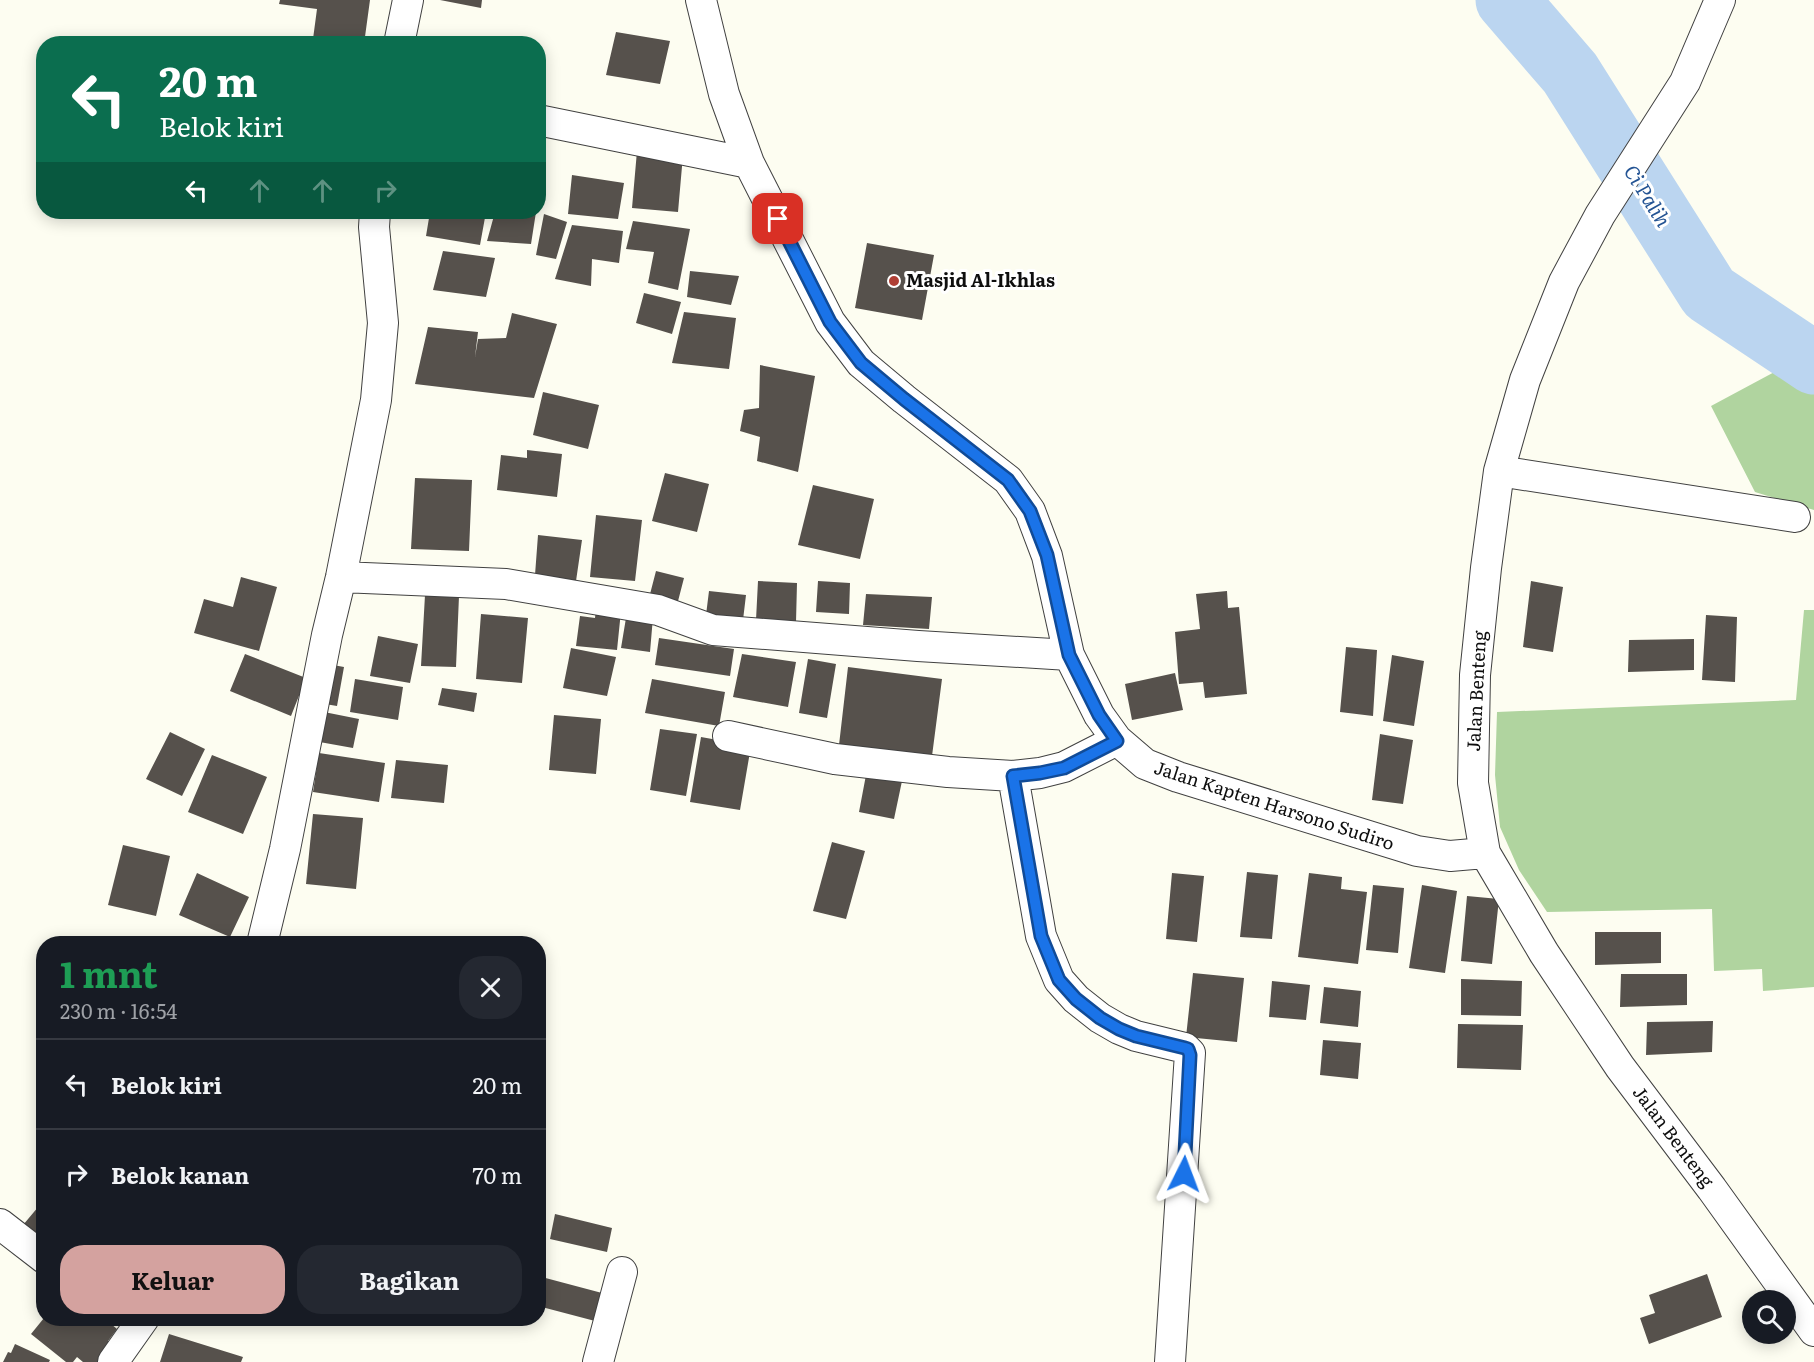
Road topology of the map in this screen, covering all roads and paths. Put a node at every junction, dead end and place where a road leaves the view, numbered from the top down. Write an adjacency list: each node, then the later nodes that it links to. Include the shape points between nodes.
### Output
1 (408, 0): 4 (street)
2 (701, 0): 6 (street, Jalan Kapten Harsono Sudiro, via 724,94)
3 (1720, 0): 8 (street, Jalan Benteng, via 1685,82 1600,214 1564,282 1525,380)
4 (401, 36)
5 (546, 122): 6 (street)
6 (749, 163): 11 (street, Jalan Kapten Harsono Sudiro, via 830,322 861,363 1008,480 1030,511 1047,555)
7 (374, 219): 10 (street, via 382,322 376,400)
8 (1499, 471): 9 (street); 15 (street, Jalan Benteng, via 1475,675 1473,783)
9 (1795, 517)
10 (341, 577): 11 (street, via 506,584 658,610 713,630); 16 (street)
11 (1069, 655): 13 (street, Jalan Kapten Harsono Sudiro, via 1099,715)
12 (728, 736): 14 (street, via 835,759)
13 (1117, 741): 14 (street, via 1064,768); 15 (street, Jalan Kapten Harsono Sudiro, via 1145,764 1178,777 1417,851 1450,856)
14 (1013, 776): 24 (street, via 1041,936 1059,980 1076,999 1119,1029 1185,1048 1190,1053)
15 (1485, 853): 21 (street, Jalan Benteng, via 1544,954 1620,1067)
16 (264, 936)
17 (0, 1224): 18 (street)
18 (36, 1252)
19 (622, 1272): 23 (street)
20 (129, 1326): 22 (street)
21 (1814, 1331)
22 (113, 1362)
23 (598, 1362)
24 (1170, 1362)

